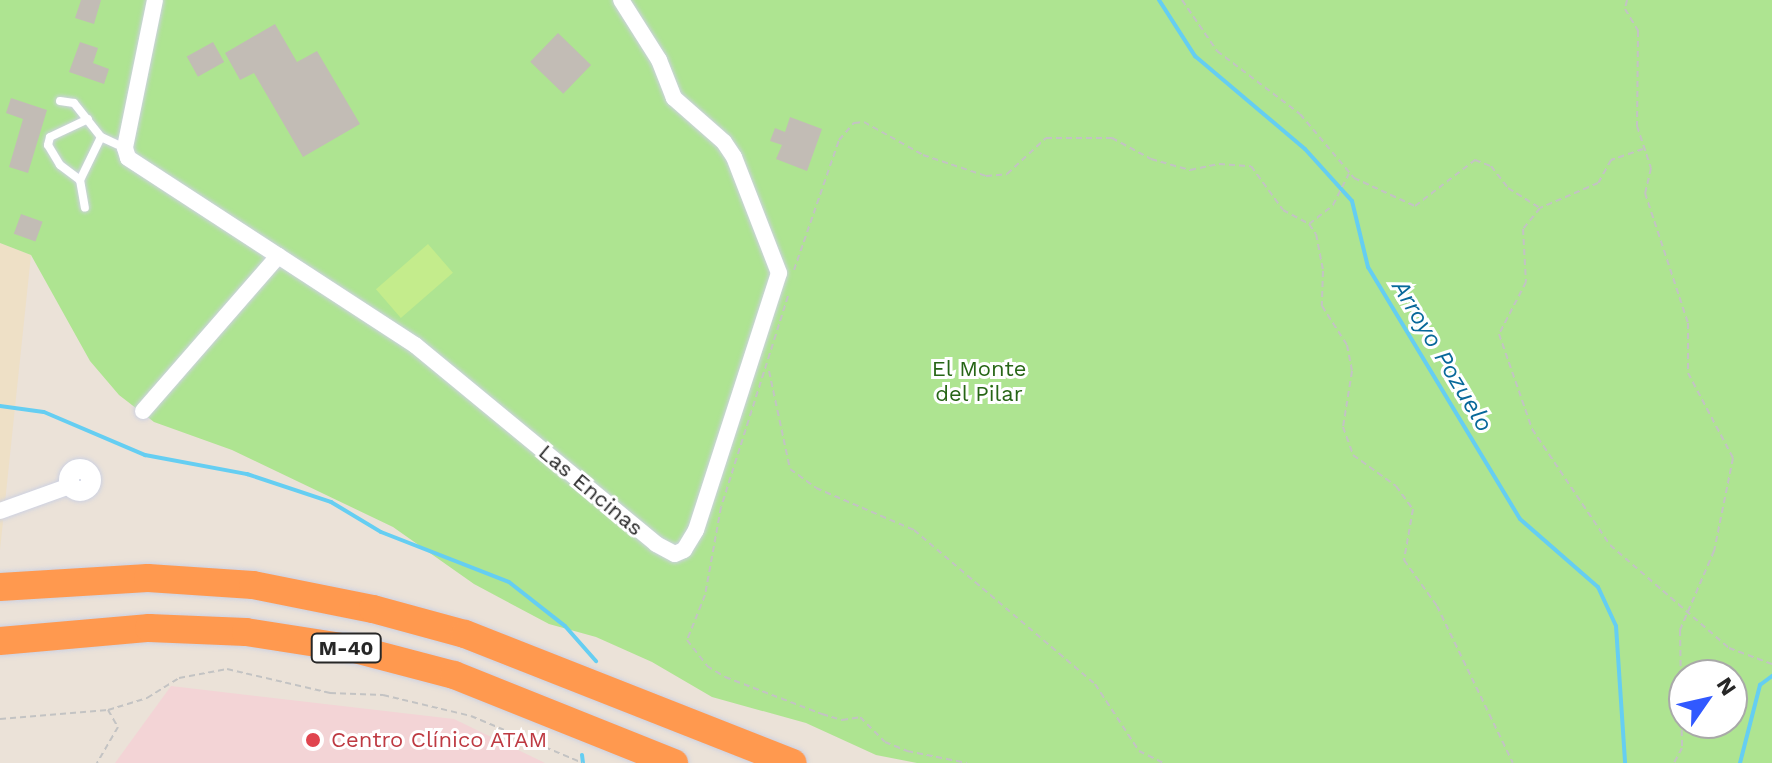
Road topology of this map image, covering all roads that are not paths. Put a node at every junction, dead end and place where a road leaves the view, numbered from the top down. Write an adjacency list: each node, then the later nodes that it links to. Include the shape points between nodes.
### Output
1 (155, 0): 6 (street)
2 (621, 0): 9 (street, Las Encinas, via 659,60 674,98 734,157 779,273 696,530 684,550 672,553 656,544 415,345)
3 (60, 101): 4 (lane, via 74,103)
4 (88, 119): 5 (lane); 7 (lane, via 58,131 48,145 60,165)
5 (101, 137): 6 (lane); 7 (lane)
6 (125, 148): 9 (street, Las Encinas, via 128,158)
7 (80, 180): 8 (lane)
8 (85, 208)
9 (278, 256): 10 (street)
10 (143, 411)
11 (70, 486): 12 (street)
12 (0, 511)
13 (0, 587): 16 (highway, M-40, via 148,578 253,585 373,609 465,634)
14 (0, 641): 15 (highway, M-40, via 149,628 246,632 355,649 454,675)
15 (674, 763)
16 (792, 763)

